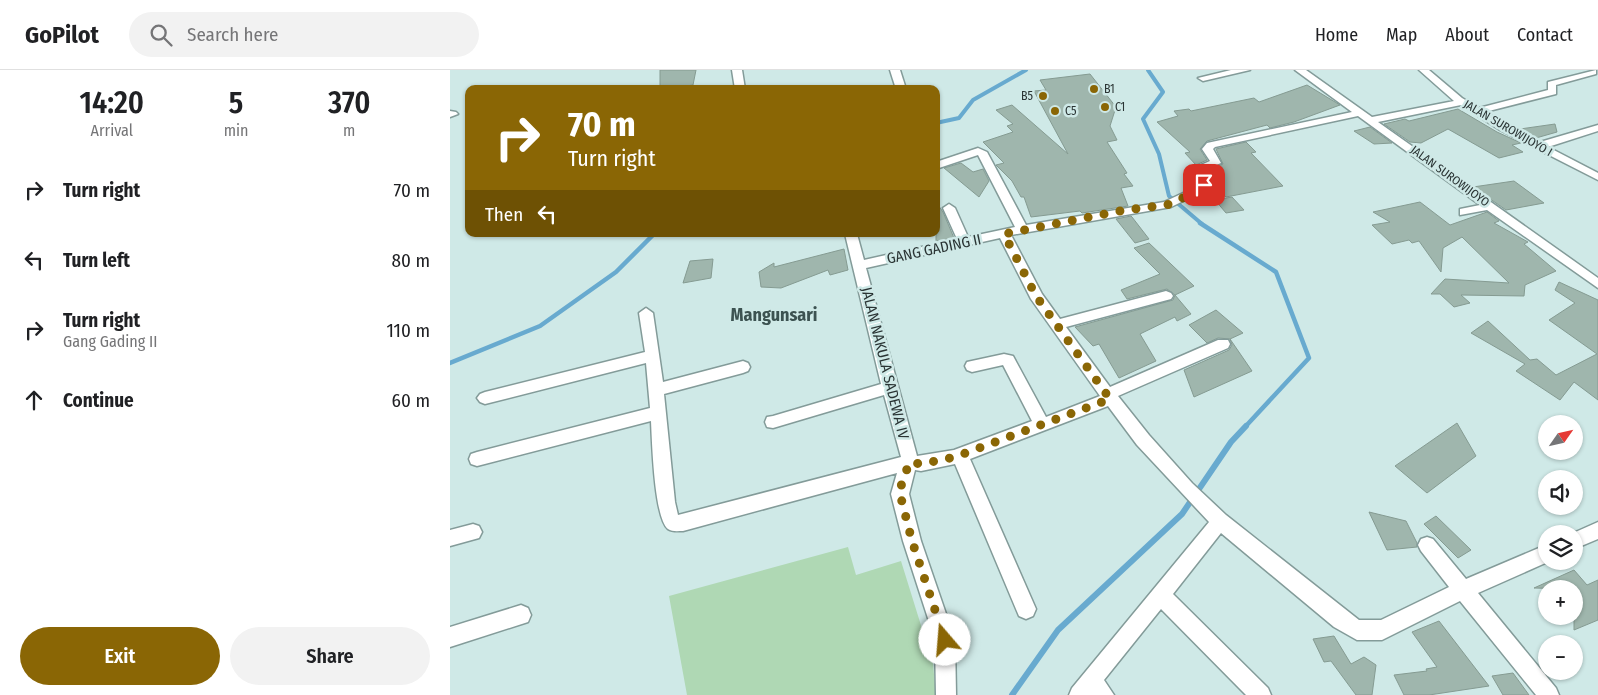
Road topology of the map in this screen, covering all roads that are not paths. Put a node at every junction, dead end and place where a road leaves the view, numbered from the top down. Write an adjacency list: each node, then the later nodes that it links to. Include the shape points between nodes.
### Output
1 (737, 70): 8 (street)
2 (895, 70): 9 (street)
3 (1245, 70): 7 (street)
4 (1300, 70): 12 (street, JALAN SUROWIJOYO)
5 (1424, 70): 10 (street, JALAN SUROWIJOYO I)
6 (1593, 72): 11 (street, via 1551,84 1553,92)
7 (1203, 78)
8 (739, 85)
9 (900, 85)
10 (1462, 102): 11 (street, JALAN SUROWIJOYO I); 13 (street)
11 (1478, 111): 15 (street, JALAN SUROWIJOYO I)
12 (1360, 112): 13 (street, JALAN SUROWIJOYO); 21 (street, GANG GADING II, via 1211,145 1207,149 1216,162 1199,170 1204,185 1167,205)
13 (1371, 120): 18 (street, JALAN SUROWIJOYO)
14 (1598, 128): 15 (street)
15 (1539, 146): 17 (street, JALAN SUROWIJOYO I)
16 (940, 165): 21 (street, via 982,152)
17 (1598, 177)
18 (1490, 206): 20 (street); 26 (street, JALAN SUROWIJOYO)
19 (949, 208): 24 (street)
20 (1464, 212)
21 (1022, 229): 22 (street, GANG GADING II)
22 (1004, 234): 24 (street, GANG GADING II); 29 (street, via 1036,296)
23 (852, 237): 25 (street, JALAN NAKULA SADEWA IV)
24 (964, 242): 25 (street, GANG GADING II)
25 (860, 265): 34 (street, JALAN NAKULA SADEWA IV)
26 (1598, 284)
27 (1166, 296): 29 (street)
28 (646, 314): 31 (street)
29 (1055, 324): 36 (street)
30 (1223, 344): 36 (street)
31 (652, 356): 35 (street); 37 (street)
32 (972, 366): 40 (street, via 1008,360)
33 (743, 367): 35 (street)
34 (889, 386): 39 (street); 43 (street, JALAN NAKULA SADEWA IV)
35 (655, 390): 38 (street)
36 (1109, 396): 40 (street); 44 (street, via 1143,440)
37 (485, 398)
38 (657, 413): 42 (street); 43 (street, via 666,502 674,523)
39 (773, 422)
40 (1042, 425): 41 (street)
41 (960, 456): 43 (street, via 921,464); 53 (street)
42 (477, 459)
43 (910, 462): 57 (street, via 900,494 945,640)
44 (1214, 515): 51 (street, via 1357,630 1382,630); 52 (street)
45 (1598, 530): 47 (street)
46 (473, 532): 48 (street)
47 (1583, 537)
48 (450, 538)
49 (1427, 545): 51 (street)
50 (1538, 557): 51 (street)
51 (1464, 589): 59 (street)
52 (1161, 596): 56 (street); 58 (street)
53 (1026, 609)
54 (521, 615): 55 (street)
55 (450, 637)
56 (1091, 690)
57 (946, 695)
58 (1261, 695)
59 (1549, 695)

